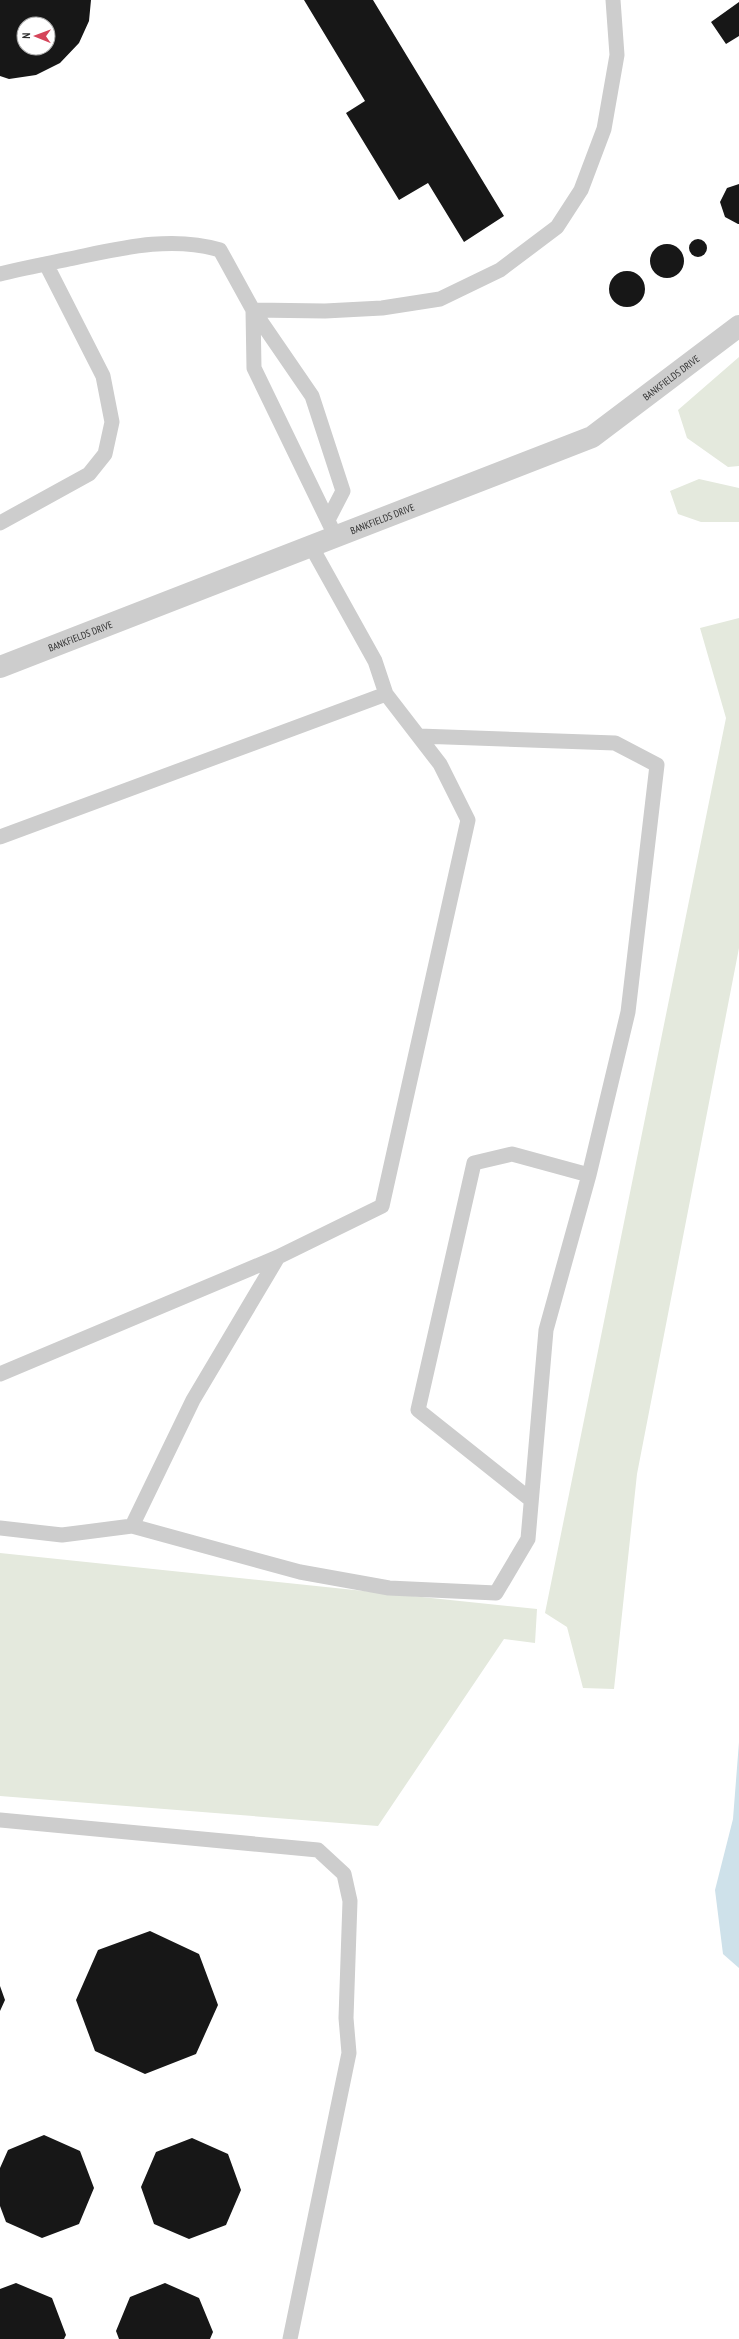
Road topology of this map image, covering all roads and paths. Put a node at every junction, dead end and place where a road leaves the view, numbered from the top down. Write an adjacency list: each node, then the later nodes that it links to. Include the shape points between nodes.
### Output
1 (613, 0): 4 (lane, via 617,55 604,129 581,190 557,227 500,270 440,299 382,308 325,311)
2 (46, 264): 3 (lane); 4 (lane, via 144,245 198,244 220,250); 6 (lane, via 103,376 112,422 106,454 89,474)
3 (0, 274)
4 (253, 310): 7 (lane, via 254,368); 7 (lane, via 312,396 343,490)
5 (739, 326): 7 (street, BANKFIELDS DRIVE, via 592,436)
6 (0, 523)
7 (332, 528): 8 (street, BANKFIELDS DRIVE)
8 (311, 546): 9 (street, BANKFIELDS DRIVE); 10 (lane, via 375,661)
9 (0, 667)
10 (386, 694): 11 (lane); 12 (lane)
11 (419, 736): 13 (lane, via 615,743 656,765 628,1012); 14 (lane, via 440,764 468,820 382,1206)
12 (0, 836)
13 (589, 1175): 16 (lane, via 546,1330); 16 (lane, via 512,1154 474,1163 418,1410)
14 (278, 1257): 15 (lane); 17 (lane, via 193,1400)
15 (0, 1374)
16 (531, 1500): 17 (lane, via 528,1539 496,1592 382,1587 300,1572)
17 (132, 1526): 18 (lane, via 62,1535)
18 (0, 1528)
19 (0, 1820): 20 (lane, via 318,1850 344,1874 350,1901 346,2018 349,2053)
20 (290, 2339)

